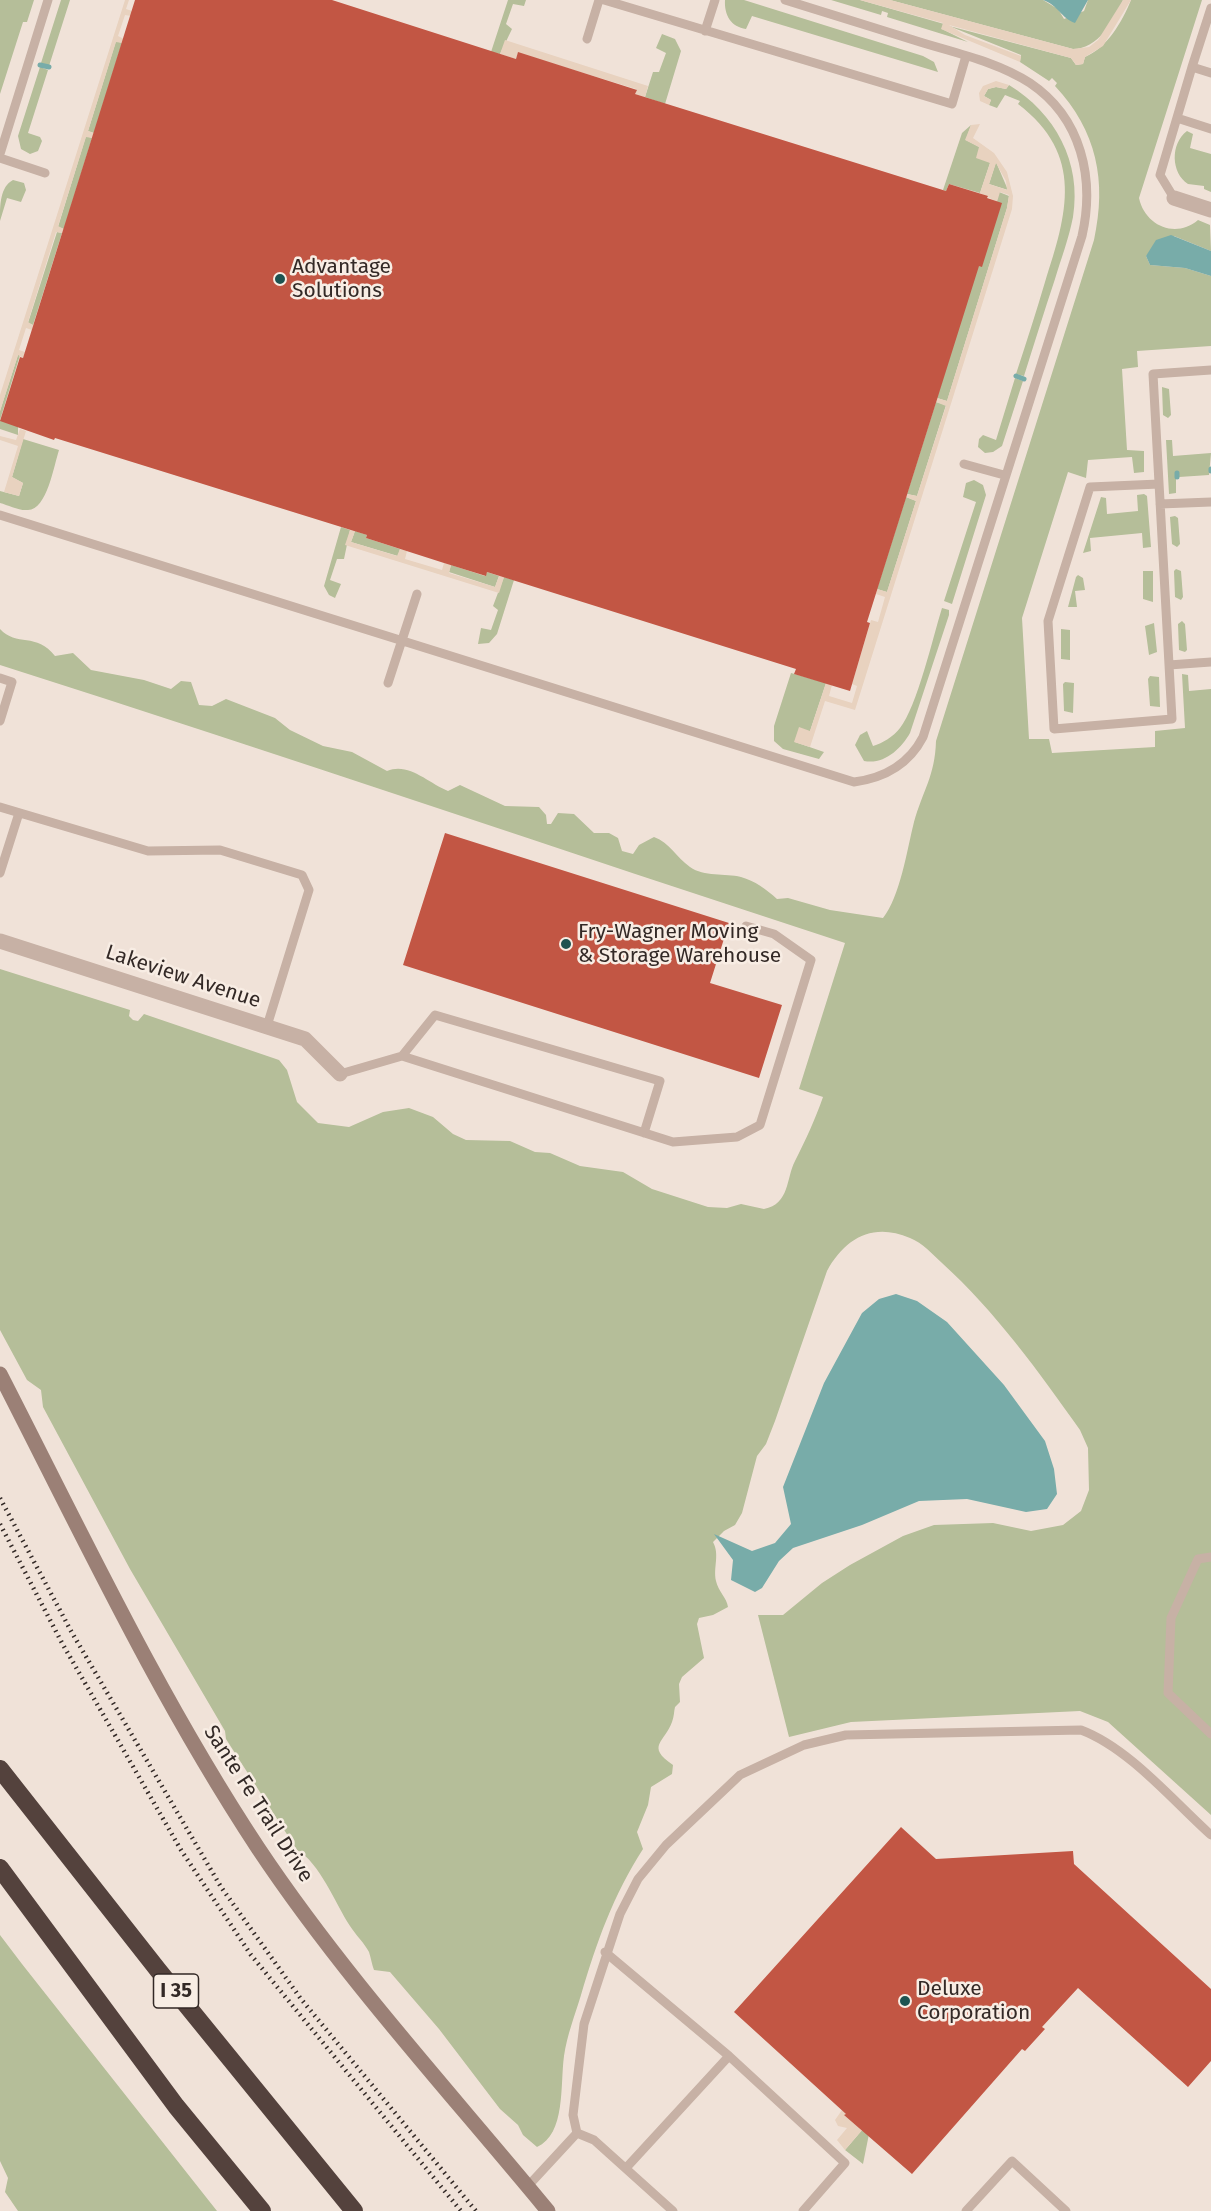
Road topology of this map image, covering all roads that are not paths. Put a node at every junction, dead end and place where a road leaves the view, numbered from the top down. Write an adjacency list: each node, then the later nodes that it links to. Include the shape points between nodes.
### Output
1 (48, 0): 14 (lane)
2 (599, 0): 8 (lane)
3 (604, 0): 7 (lane)
4 (715, 0): 7 (lane)
5 (785, 0): 9 (lane)
6 (1211, 10): 10 (lane)
7 (705, 31): 9 (lane, via 952,104)
8 (587, 39)
9 (966, 56): 20 (lane, via 1030,83 1063,114 1081,149 1088,193 1082,236)
10 (1192, 67): 11 (lane); 12 (lane)
11 (1211, 73)
12 (1177, 118): 13 (lane); 16 (lane, via 1160,175)
13 (1211, 129)
14 (0, 156): 15 (lane)
15 (45, 173)
16 (1174, 198): 17 (street)
17 (1211, 210)
18 (1211, 370): 21 (lane, via 1153,374)
19 (964, 464): 20 (lane)
20 (1004, 475): 26 (lane, via 923,737 895,768 869,780 854,782)
21 (1159, 484): 23 (lane); 28 (lane, via 1090,487 1048,621 1054,729 1172,719)
22 (1211, 502): 23 (lane)
23 (1160, 504): 28 (lane)
24 (0, 515): 26 (lane)
25 (417, 594): 26 (lane)
26 (402, 641): 30 (lane)
27 (1211, 662): 28 (lane)
28 (1169, 664)
29 (0, 678): 31 (lane, via 12,682)
30 (388, 683)
31 (0, 721)
32 (0, 807): 33 (lane)
33 (19, 813): 34 (lane); 37 (lane, via 148,851 220,850 302,874 309,890)
34 (0, 873)
35 (746, 926): 40 (lane, via 774,934 811,960 760,1125 737,1137 673,1142)
36 (0, 941): 37 (street, Lakeview Avenue)
37 (267, 1026): 39 (street, Lakeview Avenue, via 305,1038)
38 (402, 1056): 39 (lane); 40 (lane); 40 (lane, via 435,1015 660,1081)
39 (340, 1074)
40 (644, 1133)
41 (0, 1374): 51 (main road, Sante Fe Trail Drive, via 162,1691 259,1849 371,2000)
42 (1211, 1557): 43 (lane, via 1198,1559 1172,1618 1168,1694)
43 (1211, 1734)
44 (0, 1769): 53 (highway, I 35)
45 (1211, 1835): 47 (lane, via 1123,1755 1099,1737 1081,1730 846,1735 825,1739 740,1776 693,1817 638,1879)
46 (0, 1868): 52 (highway, via 176,2106)
47 (605, 1952): 48 (lane); 49 (lane, via 578,2054 573,2115)
48 (729, 2056): 50 (lane); 56 (lane, via 845,2163)
49 (577, 2133): 50 (lane, via 594,2140); 51 (lane)
50 (626, 2168): 55 (lane)
51 (528, 2186): 54 (main road, Sante Fe Trail Drive)
52 (262, 2211)
53 (354, 2211)
54 (548, 2211)
55 (673, 2211)
56 (803, 2211)
57 (966, 2211): 58 (lane, via 1012,2162)
58 (1066, 2211)

